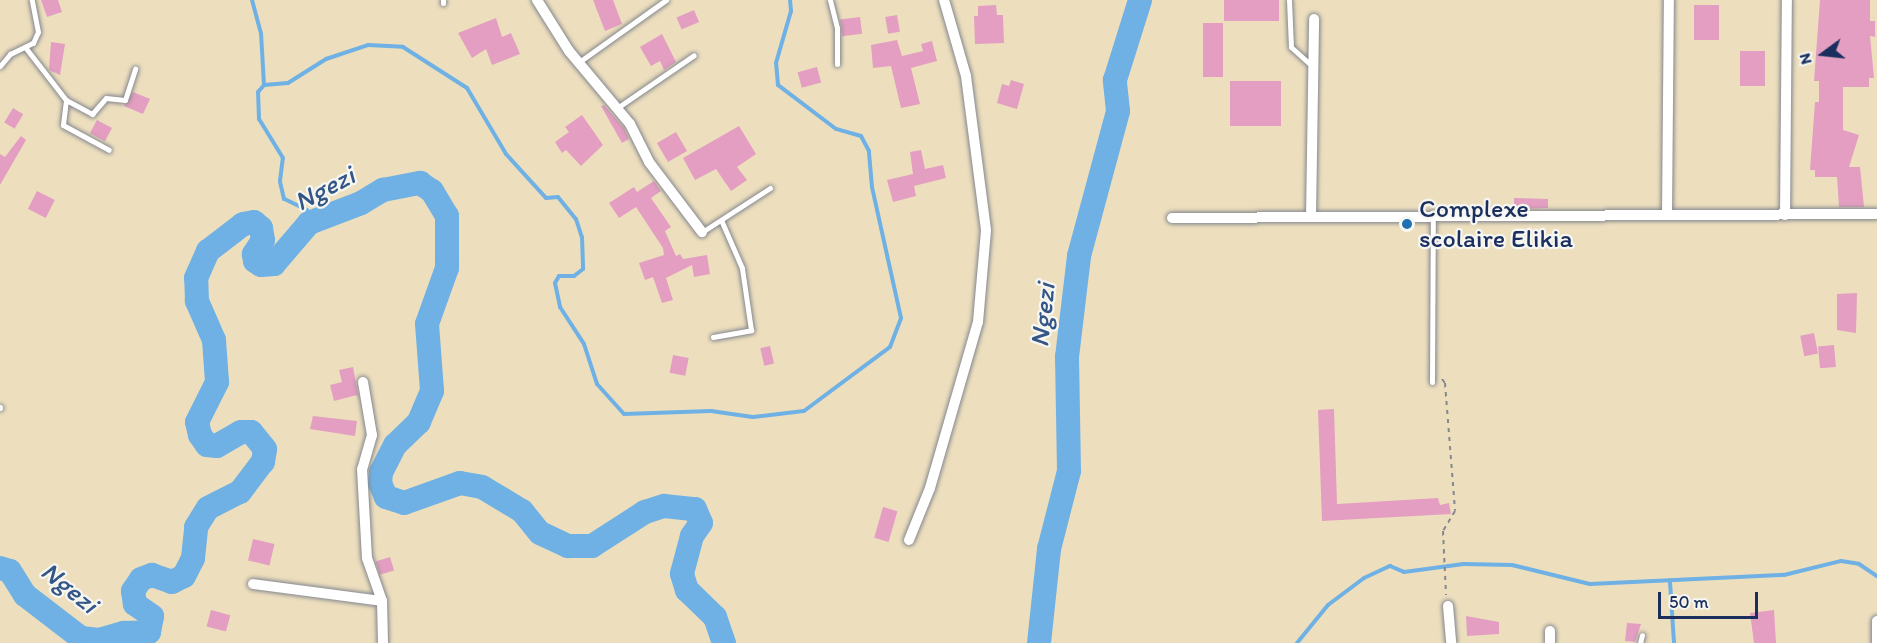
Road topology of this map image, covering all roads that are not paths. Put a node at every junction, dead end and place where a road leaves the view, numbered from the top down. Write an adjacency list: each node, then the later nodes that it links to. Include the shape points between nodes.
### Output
1 (32, 0): 10 (lane, via 38,32 33,43)
2 (537, 0): 12 (street)
3 (666, 0): 12 (lane)
4 (830, 0): 13 (lane, via 837,28)
5 (944, 0): 32 (street, via 966,76 986,230 978,322 930,488)
6 (1289, 0): 16 (lane, via 1291,47)
7 (1669, 0): 22 (street)
8 (1787, 0): 23 (street)
9 (1314, 19): 16 (street)
10 (25, 47): 14 (lane, via 10,54); 17 (lane)
11 (694, 55): 18 (lane)
12 (579, 62): 18 (street)
13 (837, 64)
14 (0, 66)
15 (135, 69): 17 (lane, via 125,100 106,98 92,114)
16 (1314, 69): 24 (street)
17 (66, 100): 19 (lane, via 63,125)
18 (617, 108): 28 (street, via 630,124 649,162)
19 (109, 150)
20 (770, 188): 27 (lane)
21 (1877, 214): 23 (street)
22 (1667, 215): 23 (street); 25 (street)
23 (1785, 215)
24 (1311, 217): 25 (street); 26 (street)
25 (1433, 217): 31 (lane)
26 (1172, 218)
27 (721, 220): 28 (lane); 29 (lane, via 742,268 751,330)
28 (702, 232)
29 (713, 337)
30 (363, 382): 34 (street, via 372,435 362,469 367,558)
31 (1432, 382)
32 (909, 540)
33 (253, 584): 34 (street)
34 (382, 601): 39 (street)
35 (1448, 606): 40 (street)
36 (1877, 621): 43 (street)
37 (1550, 631): 41 (street)
38 (1642, 635): 42 (lane)
39 (383, 643)
40 (1451, 643)
41 (1550, 643)
42 (1640, 643)
43 (1876, 643)

